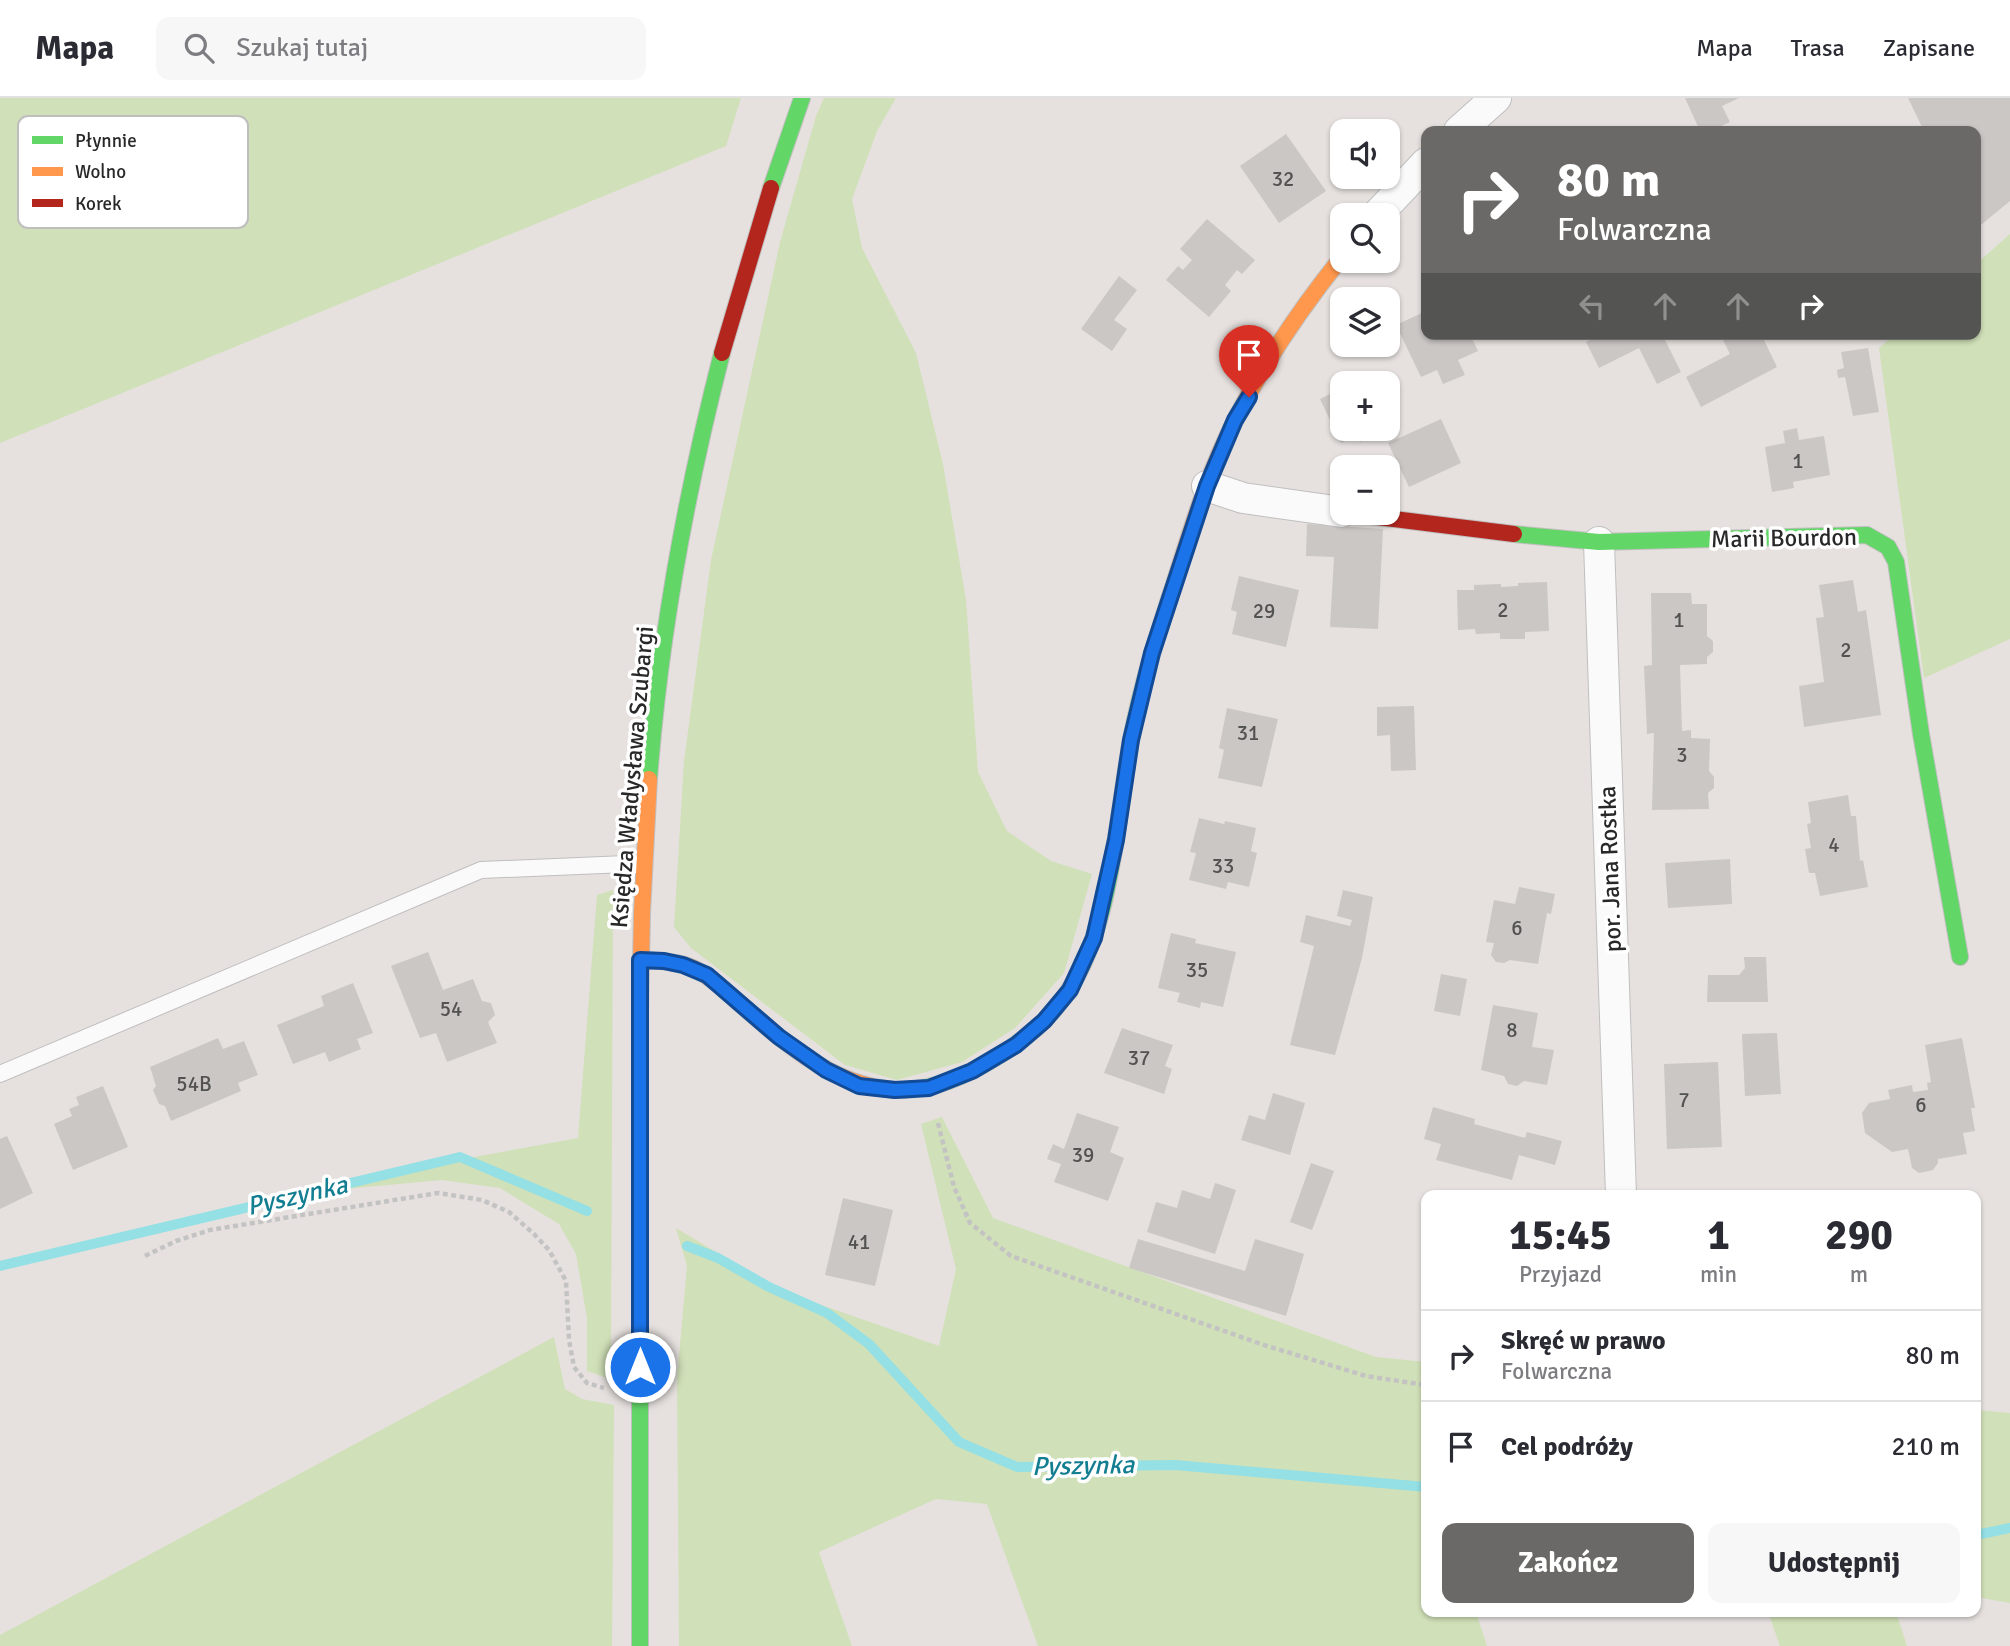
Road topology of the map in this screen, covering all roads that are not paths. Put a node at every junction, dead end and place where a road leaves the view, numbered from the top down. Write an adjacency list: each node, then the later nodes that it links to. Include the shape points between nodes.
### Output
1 (802, 98): 11 (street, Księdza Władysława Szubargi, via 728,334 698,456 674,574 657,700)
2 (1496, 98): 3 (street)
3 (1465, 126)
4 (1421, 168): 5 (street)
5 (1388, 203)
6 (1331, 273): 7 (street, via 1235,420)
7 (1207, 486): 8 (street, Marii Bourdon, via 1243,498); 13 (street, via 1152,653 1094,938 1070,990 1016,1045 972,1071 929,1088 859,1086 826,1070 779,1037 707,975 683,965)
8 (1330, 510)
9 (1400, 520): 10 (street, Marii Bourdon)
10 (1599, 542): 12 (street, Marii Bourdon, via 1867,535 1888,547 1896,562); 15 (street, por. Jana Rostka)
11 (643, 866): 13 (street, Księdza Władysława Szubargi); 14 (lane, via 481,870)
12 (1960, 957)
13 (640, 960): 16 (street, Księdza Władysława Szubargi)
14 (0, 1074)
15 (1621, 1190)
16 (640, 1646)

